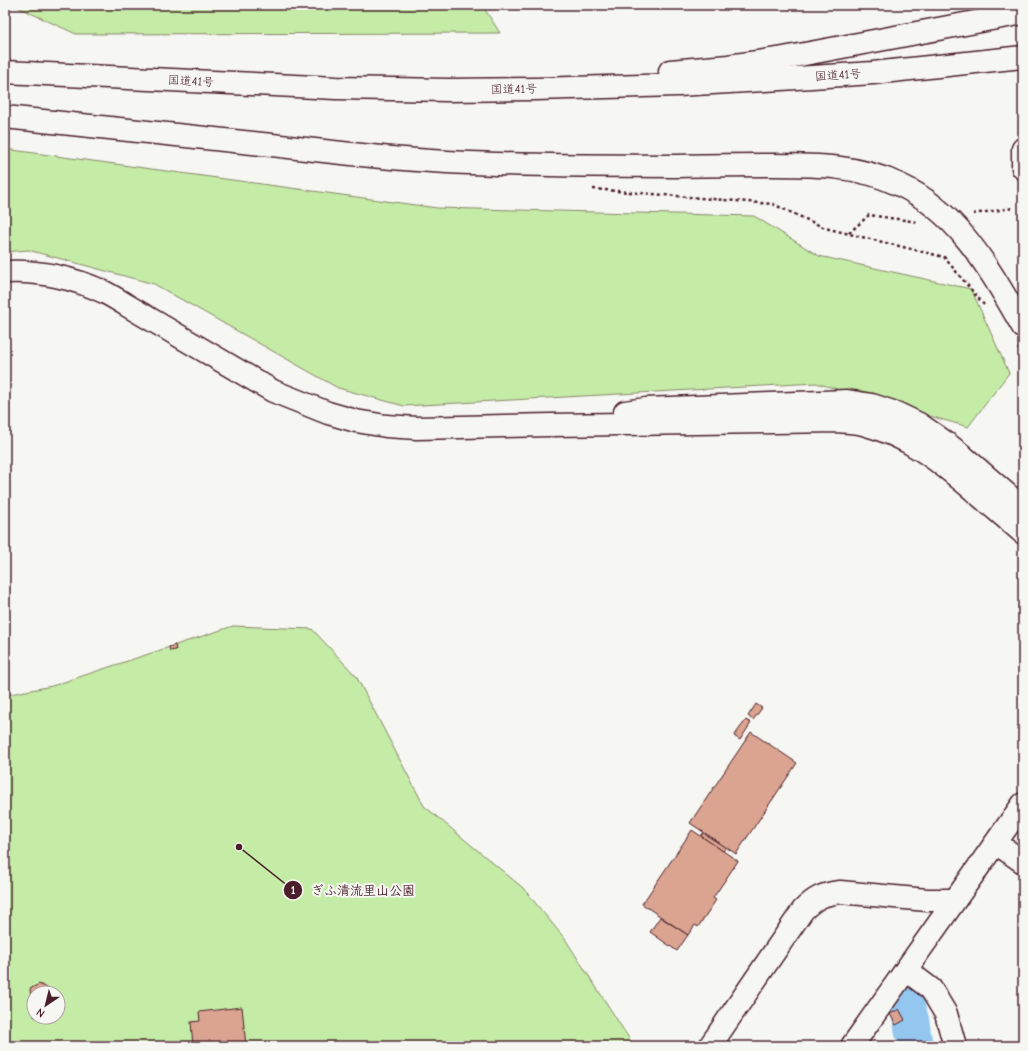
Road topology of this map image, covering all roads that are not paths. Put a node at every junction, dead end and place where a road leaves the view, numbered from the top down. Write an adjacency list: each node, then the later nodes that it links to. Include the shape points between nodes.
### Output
1 (1017, 14): 5 (main road, via 728,66 602,77 491,81)
2 (1014, 63): 4 (main road, 国道41号, via 781,89 623,99 344,99); 5 (main road, 国道41号, via 678,85)
3 (5, 72): 5 (main road, 国道41号, via 328,88)
4 (5, 84)
5 (448, 90)
6 (5, 117): 10 (main road, via 446,162 625,166 791,165 850,169 900,185 924,198 945,214 980,256 996,281)
7 (1023, 149): 8 (main road)
8 (1023, 168)
9 (5, 272): 11 (main road, via 31,272 55,276 104,292 273,392 356,421 417,428)
10 (1019, 336)
11 (551, 425): 12 (main road, via 646,408 847,401 872,405 919,424 957,452); 13 (main road, via 839,421 862,423 903,438 924,450)
12 (1023, 508)
13 (1023, 533)
14 (1023, 804): 15 (main road)
15 (996, 843): 16 (main road); 17 (main road)
16 (1023, 862)
17 (955, 900): 18 (main road); 19 (main road, via 840,892 818,897 802,910)
18 (906, 970): 20 (main road); 21 (main road, via 931,989 946,1014)
19 (710, 1046)
20 (852, 1046)
21 (955, 1046)

